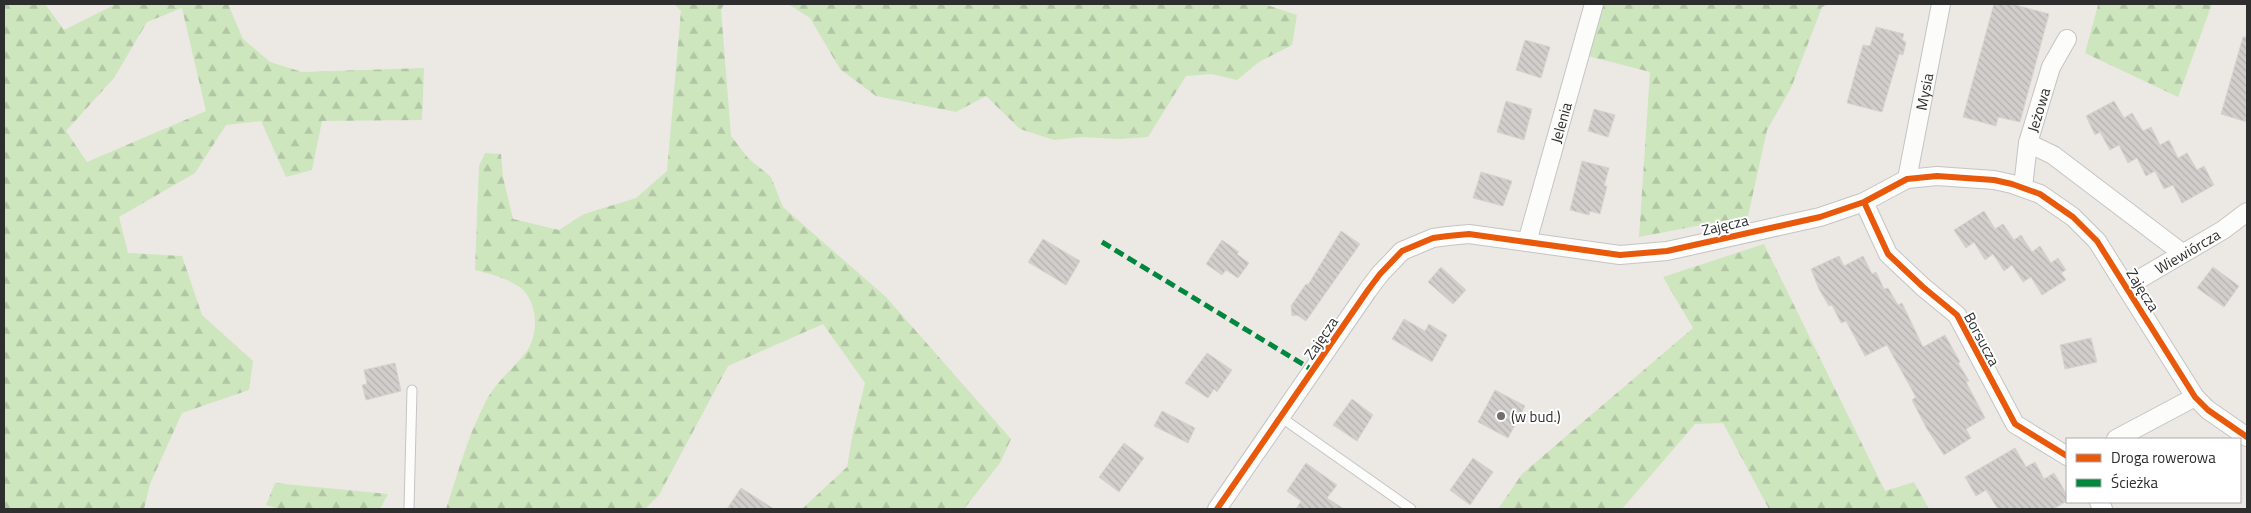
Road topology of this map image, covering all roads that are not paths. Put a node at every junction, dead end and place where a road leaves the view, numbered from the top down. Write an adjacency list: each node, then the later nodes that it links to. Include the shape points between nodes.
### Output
1 (1594, 4): 9 (street, Jelenia)
2 (1942, 4): 5 (street, Mysia)
3 (2067, 38): 4 (street, Jeżowa, via 2051,67)
4 (2028, 143): 6 (street, Jeżowa); 10 (street, via 2053,155)
5 (1907, 179): 6 (street, Zajęcza, via 1969,177); 7 (street, Zajęcza)
6 (2023, 187): 11 (street, Zajęcza, via 2040,194 2074,218 2102,248)
7 (1864, 202): 9 (street, Zajęcza, via 1820,217 1667,251 1620,255); 17 (street, Borsucza, via 1888,254 1957,315 2015,424)
8 (2247, 212): 10 (street, Wiewiórcza)
9 (1527, 242): 14 (street, Zajęcza, via 1469,234 1433,238 1402,251 1368,290)
10 (2182, 253): 11 (street, Wiewiórcza)
11 (2126, 287): 13 (street, Zajęcza)
12 (412, 390): 18 (lane)
13 (2195, 397): 15 (street, Zajęcza); 16 (street)
14 (1282, 418): 19 (street, Zajęcza); 20 (lane)
15 (2247, 437)
16 (2118, 438)
17 (2066, 456)
18 (409, 509)
19 (1217, 509)
20 (1411, 509)

